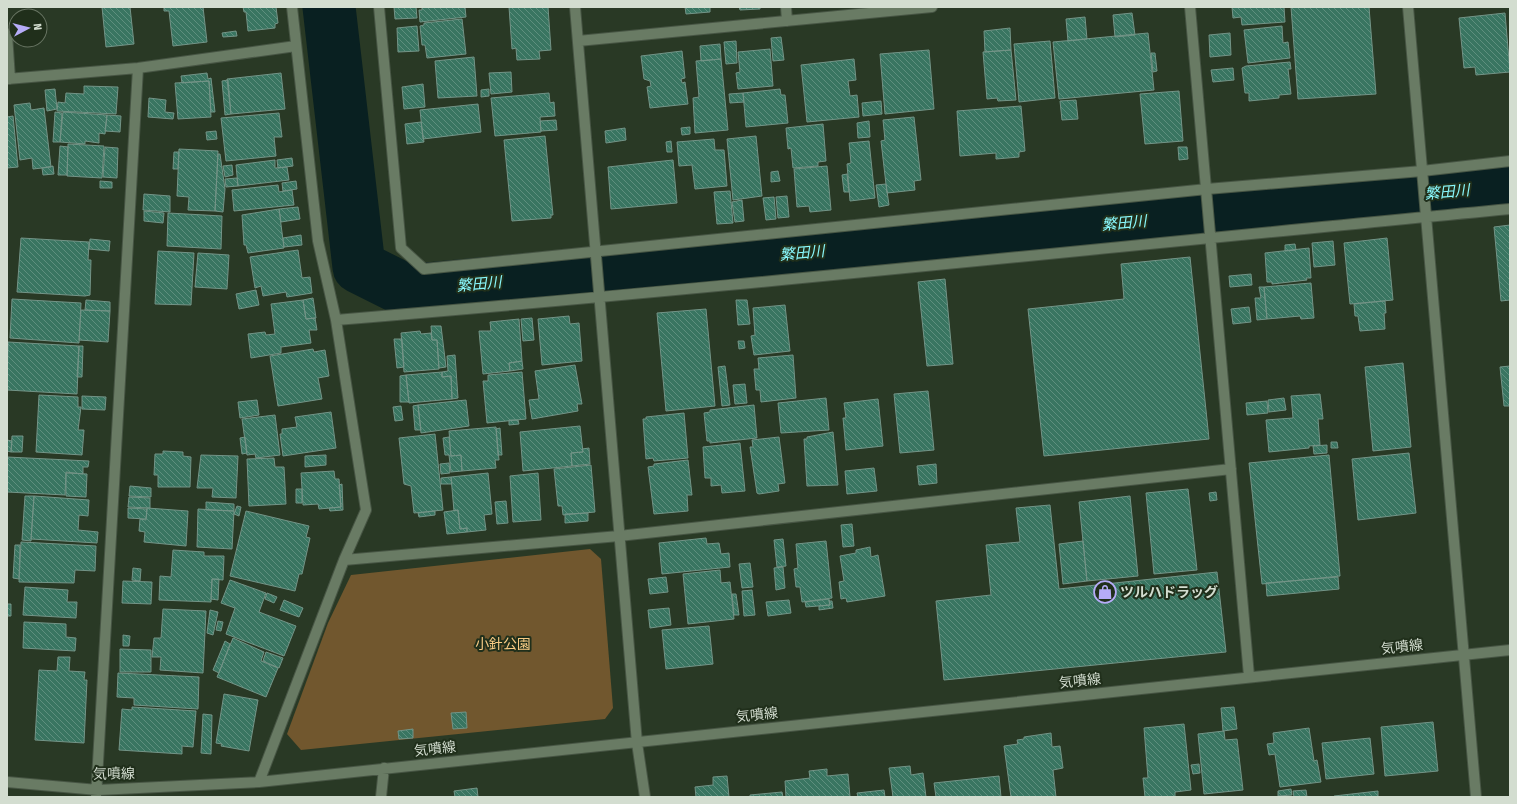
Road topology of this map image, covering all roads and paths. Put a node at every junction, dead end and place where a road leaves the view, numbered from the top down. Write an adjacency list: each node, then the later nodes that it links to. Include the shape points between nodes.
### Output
1 (292, 7): 11 (street)
2 (379, 7): 20 (street, via 401,248 424,269)
3 (575, 7): 10 (street)
4 (786, 7): 8 (street)
5 (932, 7): 8 (street)
6 (1190, 7): 16 (street)
7 (1408, 7): 15 (street)
8 (787, 21): 10 (street)
9 (7, 34): 13 (street)
10 (578, 41): 20 (street)
11 (296, 46): 12 (street); 22 (street, via 318,241)
12 (138, 68): 13 (street); 33 (street)
13 (9, 79)
14 (1510, 161): 15 (street)
15 (1422, 171): 16 (street); 18 (street)
16 (1207, 190): 19 (street); 20 (street)
17 (1510, 209): 18 (street)
18 (1426, 217): 19 (street); 27 (street)
19 (1210, 236): 21 (street); 23 (street)
20 (596, 251): 21 (street)
21 (600, 298): 22 (street); 24 (street)
22 (336, 320): 25 (street, via 366,510)
23 (1231, 469): 24 (street); 28 (street)
24 (619, 536): 25 (street); 29 (street)
25 (344, 560): 32 (street)
26 (1510, 650): 27 (street, 気噴線)
27 (1463, 655): 28 (street, 気噴線); 36 (street)
28 (1249, 676): 29 (street, 気噴線)
29 (637, 743): 30 (street, 気噴線); 35 (street)
30 (384, 768): 32 (street, 気噴線); 34 (street)
31 (7, 782): 33 (street, 気噴線)
32 (259, 782): 33 (street, 気噴線)
33 (97, 794)
34 (381, 797)
35 (645, 797)
36 (1476, 797)

